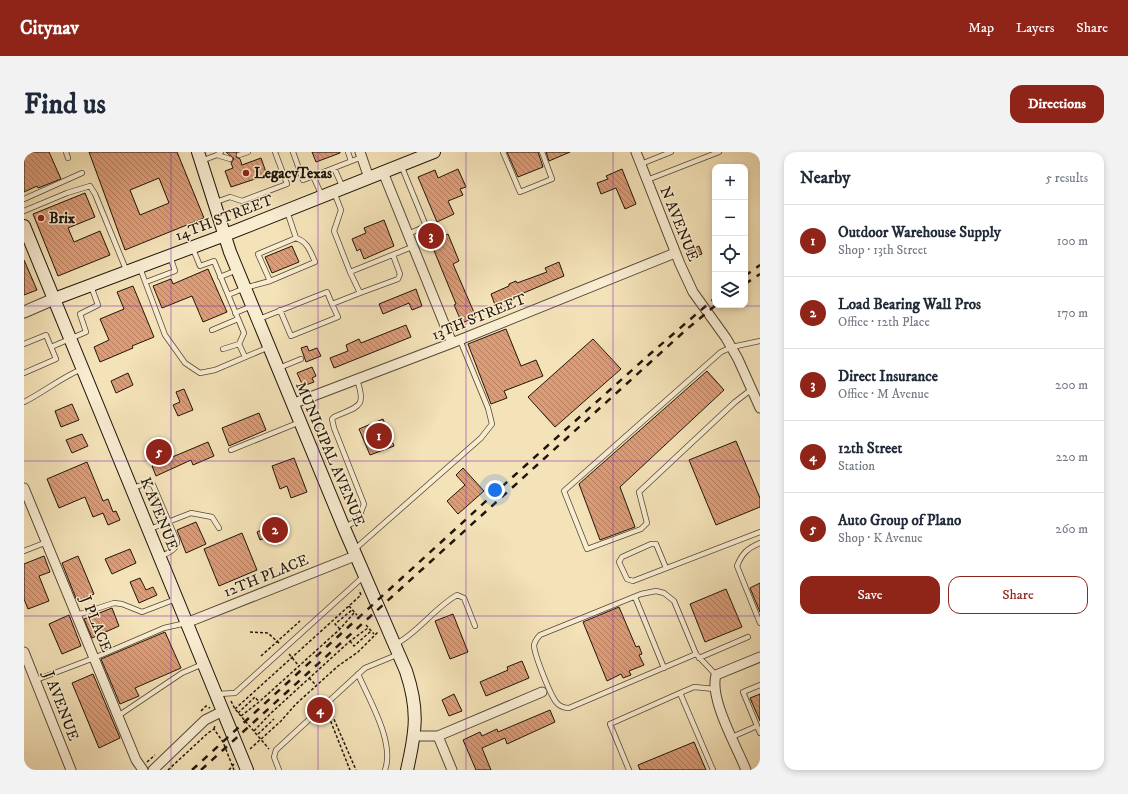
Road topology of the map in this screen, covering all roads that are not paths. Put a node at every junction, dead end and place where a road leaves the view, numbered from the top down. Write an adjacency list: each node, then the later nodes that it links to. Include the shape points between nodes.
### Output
1 (66, 152): 17 (lane)
2 (248, 152): 14 (lane)
3 (275, 152): 31 (lane, via 287,184 242,201 230,197)
4 (293, 152): 25 (lane, via 303,180)
5 (348, 152): 19 (lane)
6 (434, 152): 21 (main road, 14TH STREET)
7 (503, 152): 8 (lane, via 520,192 552,179)
8 (542, 152)
9 (636, 152): 20 (street, N AVENUE)
10 (671, 152): 20 (lane)
11 (719, 152): 12 (lane)
12 (712, 153): 27 (lane)
13 (219, 154): 16 (lane); 18 (lane)
14 (239, 155)
15 (361, 155): 19 (lane); 26 (street)
16 (200, 156): 31 (main road, MUNICIPAL AVENUE)
17 (68, 158)
18 (230, 159)
19 (351, 161): 22 (lane)
20 (640, 164): 27 (street, N AVENUE)
21 (402, 165): 23 (main road, 14TH STREET); 35 (lane, via 426,226)
22 (334, 168): 25 (lane); 28 (lane)
23 (383, 172): 26 (main road, 14TH STREET); 35 (street)
24 (82, 173): 30 (lane)
25 (313, 176): 29 (lane)
26 (369, 178): 28 (main road, 14TH STREET)
27 (647, 180): 40 (street, N AVENUE)
28 (338, 190): 29 (main road, 14TH STREET); 46 (lane, via 341,210 334,232)
29 (322, 196): 32 (main road, 14TH STREET)
30 (24, 199)
31 (214, 203): 36 (main road, MUNICIPAL AVENUE)
32 (286, 210): 36 (main road, 14TH STREET); 37 (lane)
33 (24, 211): 45 (lane, via 90,186)
34 (24, 226): 54 (main road, K AVENUE)
35 (407, 234): 39 (street)
36 (224, 235): 38 (main road, 14TH STREET); 44 (main road, MUNICIPAL AVENUE)
37 (296, 238): 48 (lane, via 258,254); 48 (lane, via 307,244 315,262)
38 (192, 247): 41 (main road, 14TH STREET); 47 (lane, via 200,266 214,261)
39 (412, 247): 42 (lane); 65 (street)
40 (675, 254): 65 (street, 13TH STREET); 70 (street, N AVENUE, via 693,292)
41 (170, 255): 43 (main road, 14TH STREET); 49 (lane, via 175,272)
42 (393, 255): 46 (lane); 52 (lane, via 400,277)
43 (140, 267): 45 (main road, 14TH STREET); 49 (lane)
44 (238, 269): 47 (lane); 51 (main road, MUNICIPAL AVENUE)
45 (127, 272): 50 (main road, 14TH STREET)
46 (350, 272): 52 (lane)
47 (220, 277): 53 (lane)
48 (270, 281): 51 (lane)
49 (146, 282): 72 (lane, via 165,335 184,363 200,373 215,370)
50 (90, 286): 54 (main road, 14TH STREET); 63 (lane, via 98,305 80,314 86,332)
51 (245, 288): 53 (lane); 56 (main road, MUNICIPAL AVENUE)
52 (360, 293): 55 (lane)
53 (228, 295): 59 (lane)
54 (54, 299): 58 (street, 14TH STREET); 63 (main road, K AVENUE)
55 (332, 304): 57 (lane, via 327,292); 57 (lane, via 338,317 291,336)
56 (252, 306): 59 (lane); 61 (main road, MUNICIPAL AVENUE)
57 (280, 310): 61 (lane)
58 (24, 312)
59 (235, 313): 60 (lane)
60 (238, 319): 62 (lane); 67 (lane, via 244,333)
61 (258, 320): 69 (main road, MUNICIPAL AVENUE)
62 (212, 330)
63 (70, 339): 68 (lane); 75 (main road, K AVENUE)
64 (760, 341): 70 (lane)
65 (456, 342): 77 (street, 13TH STREET); 94 (lane, via 488,408 492,424 482,438)
66 (24, 344): 68 (lane, via 46,335)
67 (239, 344): 71 (lane); 72 (lane)
68 (51, 347): 76 (lane, via 56,359)
69 (269, 347): 72 (lane); 74 (main road, MUNICIPAL AVENUE)
70 (732, 347): 78 (street, N AVENUE); 78 (lane, via 721,352 564,491 587,549 641,529 647,523 639,492)
71 (223, 349)
72 (245, 357)
73 (301, 359): 74 (lane)
74 (278, 368): 80 (main road, MUNICIPAL AVENUE)
75 (82, 369): 79 (lane, via 69,374); 85 (main road, K AVENUE)
76 (24, 373)
77 (357, 380): 80 (street, 13TH STREET); 88 (lane, via 362,400 354,408 332,419 364,504 358,520)
78 (752, 389): 81 (street, N AVENUE)
79 (24, 402)
80 (292, 404): 82 (main road, MUNICIPAL AVENUE)
81 (760, 408)
82 (300, 422): 83 (lane); 88 (main road, MUNICIPAL AVENUE)
83 (231, 450)
84 (24, 488): 91 (street, J PLACE)
85 (131, 489): 86 (lane, via 147,483 153,485); 89 (main road, K AVENUE)
86 (168, 521): 87 (lane, via 191,513 203,514 212,517); 89 (lane); 95 (lane, via 177,545)
87 (219, 528)
88 (344, 528): 94 (main road, MUNICIPAL AVENUE)
89 (148, 530): 95 (main road, K AVENUE)
90 (760, 532): 96 (lane)
91 (47, 542): 93 (lane); 100 (street, J PLACE)
92 (760, 543): 102 (lane, via 748,548 740,557 737,566)
93 (24, 551)
94 (354, 553): 97 (main road, MUNICIPAL AVENUE); 101 (street, 12TH PLACE)
95 (159, 557): 99 (main road, K AVENUE)
96 (666, 568): 96 (lane, via 633,580 627,579 619,562 622,557 656,544)
97 (364, 576): 105 (main road, MUNICIPAL AVENUE); 119 (lane, via 238,690 232,694)
98 (635, 596): 107 (lane, via 656,591 670,597); 111 (lane); 111 (lane, via 540,635 534,645 535,654 556,702 564,708)
99 (176, 599): 100 (lane, via 142,612 114,603); 101 (main road, K AVENUE)
100 (77, 615): 108 (street, J PLACE)
101 (186, 622): 108 (lane, via 164,628); 110 (main road, K AVENUE)
102 (760, 623)
103 (475, 626): 105 (lane, via 464,598 457,595 444,603)
104 (748, 637): 107 (lane)
105 (398, 648): 112 (lane); 124 (main road, MUNICIPAL AVENUE, via 411,686)
106 (24, 652): 114 (street, J AVENUE)
107 (697, 656): 111 (lane); 113 (lane)
108 (94, 658): 114 (lane); 121 (street, J PLACE)
109 (758, 659): 113 (street)
110 (203, 664): 119 (main road, K AVENUE); 121 (lane, via 182,673)
111 (664, 668)
112 (358, 674): 131 (lane, via 276,750 274,757); 132 (lane, via 385,739 388,760)
113 (716, 675): 116 (street)
114 (36, 680): 127 (street, J AVENUE)
115 (760, 685): 122 (lane, via 743,692)
116 (715, 689): 118 (lane, via 694,687); 126 (street)
117 (542, 692): 125 (street)
118 (680, 693): 135 (lane, via 610,724); 136 (lane)
119 (216, 694): 120 (main road, K AVENUE)
120 (229, 710): 129 (street, via 205,720); 130 (main road, K AVENUE)
121 (118, 716): 128 (street, J PLACE, via 136,760)
122 (757, 726): 123 (lane); 126 (lane)
123 (760, 733)
124 (415, 736): 125 (street); 133 (main road, MUNICIPAL AVENUE)
125 (438, 736): 134 (street)
126 (732, 737): 137 (street)
127 (71, 770)
128 (144, 770)
129 (153, 770)
130 (247, 770)
131 (279, 770)
132 (385, 770)
133 (407, 770)
134 (452, 770)
135 (629, 770)
136 (713, 770)
137 (746, 770)

